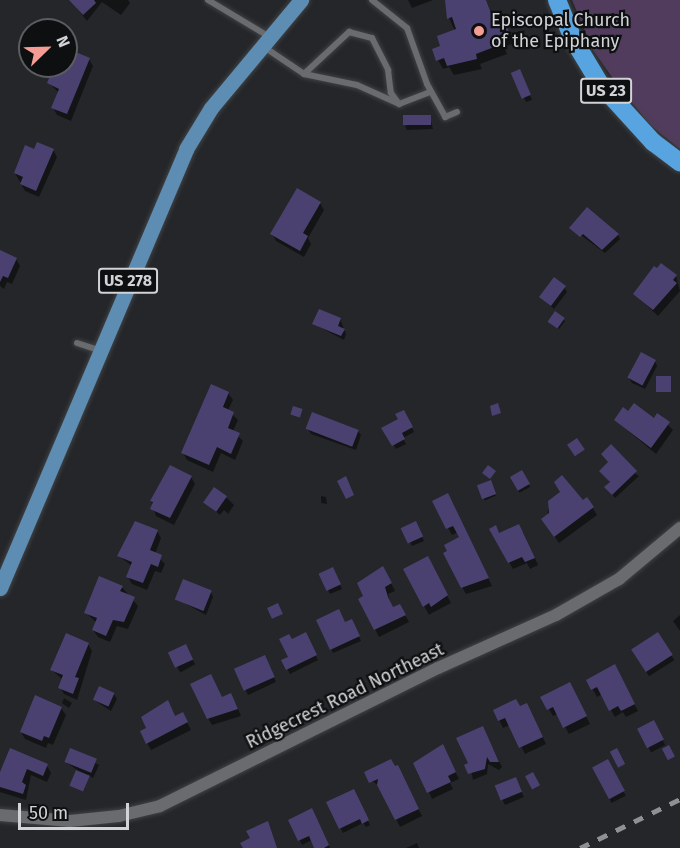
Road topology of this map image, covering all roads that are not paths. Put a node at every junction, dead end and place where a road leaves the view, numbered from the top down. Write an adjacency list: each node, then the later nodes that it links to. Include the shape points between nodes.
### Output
1 (208, 0): 5 (lane)
2 (301, 0): 5 (main road, US 278)
3 (372, 0): 7 (lane, via 407,28)
4 (558, 0): 10 (highway, US 23, via 573,39 600,84 653,142)
5 (268, 42): 6 (lane); 12 (main road, US 278, via 211,108 186,149)
6 (304, 74): 8 (lane, via 357,85); 8 (lane, via 349,32 372,38 388,70 391,93)
7 (431, 92): 8 (lane); 9 (lane, via 445,117)
8 (399, 104)
9 (457, 112)
10 (680, 162)
11 (77, 343): 12 (lane)
12 (99, 350): 14 (main road, US 278)
13 (680, 528): 15 (street, Ridgecrest Road Northeast, via 619,579 556,615 438,668 159,806 119,816 70,821)
14 (0, 588)
15 (0, 815)

